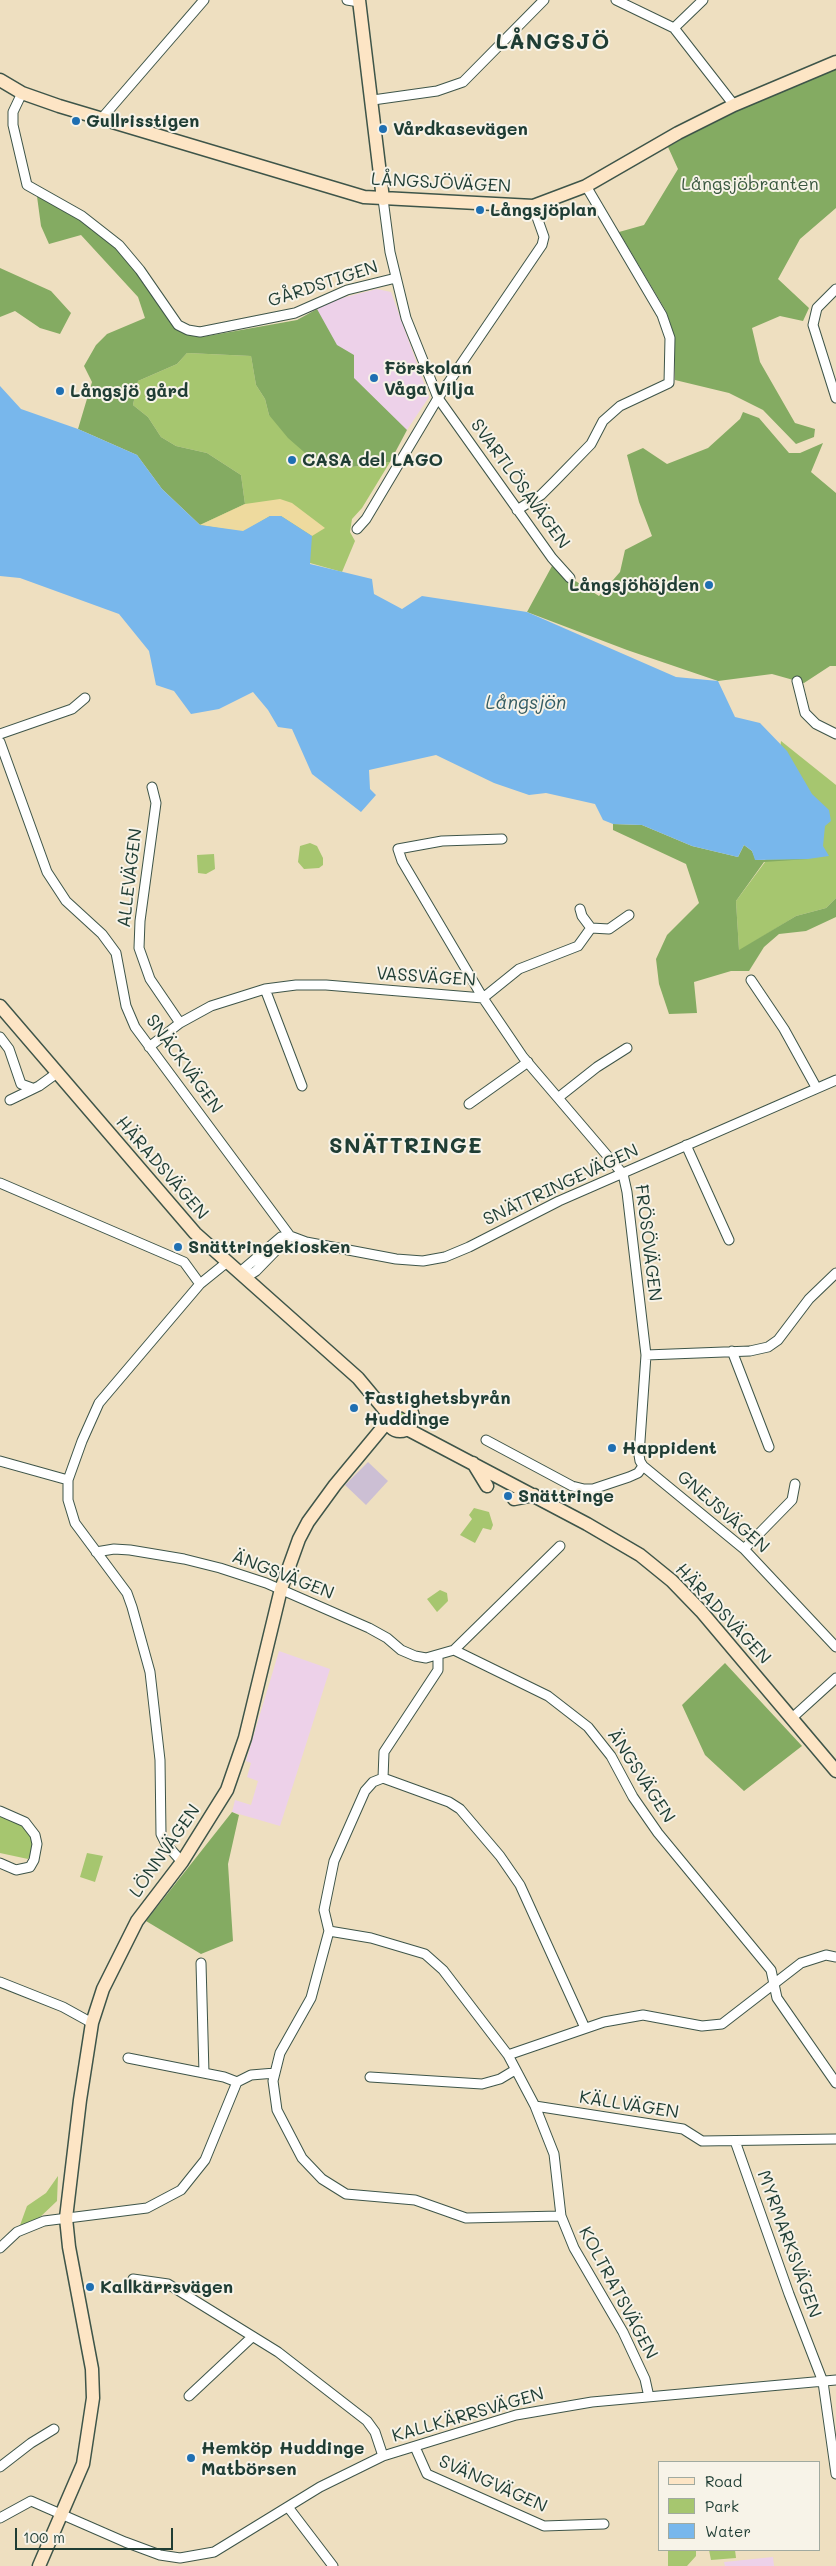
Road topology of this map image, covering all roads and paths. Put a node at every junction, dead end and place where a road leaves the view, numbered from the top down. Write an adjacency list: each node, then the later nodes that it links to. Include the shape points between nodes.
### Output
1 (204, 0): 12 (street)
2 (544, 0): 10 (street, via 463,82 438,92)
3 (616, 0): 6 (street)
4 (703, 0): 6 (street)
5 (355, 1): 10 (street, SVARTLÖSAVÄGEN)
6 (674, 28): 11 (street)
7 (836, 62): 11 (street, LÅNGSJÖVÄGEN)
8 (0, 80): 9 (street, LÅNGSJÖVÄGEN)
9 (22, 93): 12 (street, LÅNGSJÖVÄGEN); 16 (street, GÅRDSTIGEN, via 13,112 27,185 82,216 119,245 178,325 188,330 200,332 294,313 347,290)
10 (373, 100): 14 (street, SVARTLÖSAVÄGEN)
11 (734, 105): 13 (street, LÅNGSJÖVÄGEN)
12 (102, 118): 14 (street, LÅNGSJÖVÄGEN, via 364,197)
13 (586, 186): 15 (street, LÅNGSJÖVÄGEN); 20 (street, via 662,315 670,338 669,383 620,406 604,421 591,444 555,481 541,495)
14 (383, 199): 15 (street, LÅNGSJÖVÄGEN); 16 (street, SVARTLÖSAVÄGEN)
15 (533, 206): 18 (street, via 544,237 542,245)
16 (396, 278): 18 (street, SVARTLÖSAVÄGEN, via 406,318)
17 (836, 289): 19 (street, via 817,308 813,325)
18 (438, 398): 20 (street, SVARTLÖSAVÄGEN); 21 (street)
19 (836, 398)
20 (517, 510): 22 (street, SVARTLÖSAVÄGEN)
21 (358, 529)
22 (570, 578)
23 (797, 681): 26 (street, via 806,713 816,724)
24 (85, 698): 25 (street, via 72,709)
25 (0, 734)
26 (836, 734)
27 (0, 742): 39 (street, SNÄCKVÄGEN, via 48,872 66,901 112,945 130,1019)
28 (152, 787): 37 (street, ALLEVÄGEN, via 156,803 139,948 150,980)
29 (502, 839): 35 (street, FRÖSÖVÄGEN, via 442,841 398,849)
30 (580, 909): 32 (street)
31 (629, 915): 32 (street, via 609,929)
32 (591, 928): 35 (street, VASSVÄGEN, via 578,946 519,969)
33 (751, 980): 45 (street)
34 (265, 989): 35 (street, VASSVÄGEN, via 326,986); 37 (street, VASSVÄGEN, via 211,1006); 44 (street)
35 (483, 998): 41 (street, FRÖSÖVÄGEN)
36 (0, 1006): 42 (street, HÄRADSVÄGEN)
37 (180, 1023): 39 (street, VASSVÄGEN)
38 (0, 1037): 46 (street, via 9,1049 21,1084)
39 (149, 1047): 53 (street, SNÄCKVÄGEN)
40 (627, 1048): 47 (street)
41 (528, 1062): 47 (street, FRÖSÖVÄGEN); 49 (street)
42 (57, 1073): 46 (street); 55 (street, HÄRADSVÄGEN, via 195,1233)
43 (836, 1080): 45 (street, SNÄTTRINGEVÄGEN)
44 (302, 1086)
45 (816, 1087): 50 (street, SNÄTTRINGEVÄGEN)
46 (32, 1088): 48 (street)
47 (559, 1097): 51 (street, FRÖSÖVÄGEN)
48 (10, 1100)
49 (469, 1104)
50 (686, 1146): 51 (street, SNÄTTRINGEVÄGEN); 54 (street)
51 (623, 1174): 53 (street, SNÄTTRINGEVÄGEN, via 559,1201 469,1247 436,1259 396,1259); 60 (street, FRÖSÖVÄGEN)
52 (0, 1183): 58 (street, via 184,1262)
53 (290, 1236): 57 (street, via 281,1237)
54 (729, 1240)
55 (226, 1263): 57 (street, HÄRADSVÄGEN); 58 (street)
56 (836, 1273): 59 (street, via 809,1299 778,1340 761,1350)
57 (242, 1276): 61 (street, HÄRADSVÄGEN, via 358,1378)
58 (200, 1284): 67 (street, via 99,1403)
59 (732, 1352): 60 (street); 63 (street)
60 (646, 1355): 66 (street, FRÖSÖVÄGEN, via 639,1455)
61 (397, 1420): 65 (street, HÄRADSVÄGEN); 75 (street, LÖNNVÄGEN, via 335,1485 308,1522 292,1555)
62 (486, 1440): 66 (street, via 572,1486 584,1489 593,1490 629,1477)
63 (769, 1447)
64 (0, 1462): 67 (street)
65 (473, 1462): 69 (street); 70 (street, HÄRADSVÄGEN)
66 (643, 1466): 73 (street, GNEJSVÄGEN)
67 (68, 1480): 74 (street, via 68,1500 75,1523)
68 (795, 1484): 73 (street, via 792,1500)
69 (488, 1486)
70 (534, 1495): 71 (street); 80 (street, HÄRADSVÄGEN, via 612,1537 672,1581)
71 (514, 1499)
72 (560, 1546): 77 (street)
73 (744, 1549): 76 (street, GNEJSVÄGEN)
74 (96, 1552): 75 (street, ÄNGSVÄGEN, via 130,1550 184,1559); 84 (street, via 127,1594 150,1672 160,1760 161,1834)
75 (281, 1589): 78 (street, ÄNGSVÄGEN, via 369,1628 415,1656); 84 (street, LÖNNVÄGEN, via 238,1764 227,1790)
76 (836, 1647)
77 (454, 1650): 78 (street, ÄNGSVÄGEN); 90 (street, ÄNGSVÄGEN, via 548,1696 588,1727 611,1756 633,1797 663,1839 771,1970)
78 (438, 1656): 82 (street, via 438,1670 384,1752)
79 (836, 1678): 80 (street)
80 (792, 1718): 81 (street, HÄRADSVÄGEN)
81 (836, 1771)
82 (383, 1778): 86 (street, via 373,1782 365,1791 334,1861 324,1910); 92 (street, via 460,1809 500,1856 520,1885)
83 (0, 1810): 85 (street, via 25,1822 35,1835 37,1844 30,1867 16,1870)
84 (182, 1862): 91 (street, LÖNNVÄGEN, via 137,1921 103,1989)
85 (0, 1863)
86 (329, 1931): 93 (street, KOLTRATSVÄGEN, via 371,1938 425,1954 443,1970); 97 (street, via 311,1998 286,2040)
87 (836, 1956): 90 (street, via 826,1955 801,1963)
88 (201, 1963): 96 (street)
89 (0, 1982): 91 (street)
90 (773, 1985): 92 (street, via 722,2024 702,2026 643,2015); 100 (street, ÄNGSVÄGEN, via 777,1998)
91 (92, 2023): 105 (street, LÖNNVÄGEN)
92 (585, 2028): 93 (street)
93 (508, 2056): 95 (street, KOLTRATSVÄGEN)
94 (128, 2058): 96 (street)
95 (515, 2070): 98 (street, via 482,2084); 101 (street, KOLTRATSVÄGEN)
96 (204, 2073): 99 (street)
97 (274, 2073): 99 (street, via 251,2075); 104 (street, via 276,2110 302,2158 322,2180 346,2194 415,2200 466,2218)
98 (370, 2077)
99 (237, 2082): 105 (street, via 205,2160 181,2190 147,2208)
100 (836, 2083)
101 (535, 2106): 103 (street, KÄLLVÄGEN, via 683,2129 702,2141); 104 (street, KOLTRATSVÄGEN, via 554,2154)
102 (836, 2139): 103 (street, KÄLLVÄGEN)
103 (735, 2141): 110 (street, MYRMARKSVÄGEN)
104 (560, 2216): 112 (street, KOLTRATSVÄGEN, via 574,2248 623,2332 645,2379)
105 (66, 2218): 106 (street, via 44,2221 17,2232); 119 (street, LÖNNVÄGEN, via 68,2247 92,2369 93,2398 83,2464)
106 (0, 2248)
107 (132, 2279): 108 (street, via 168,2284)
108 (252, 2337): 111 (street); 115 (street, via 278,2352 367,2421 375,2432)
109 (836, 2380): 110 (street, KALLKÄRRSVÄGEN)
110 (823, 2382): 112 (street, KALLKÄRRSVÄGEN); 117 (street, MYRMARKSVÄGEN)
111 (189, 2396)
112 (649, 2397): 114 (street, KALLKÄRRSVÄGEN, via 526,2413)
113 (54, 2429): 116 (street)
114 (415, 2447): 115 (street, KALLKÄRRSVÄGEN); 121 (street, SVÄNGVÄGEN, via 427,2474 544,2526)
115 (383, 2456): 118 (street, KALLKÄRRSVÄGEN)
116 (0, 2467)
117 (836, 2474)
118 (288, 2507): 122 (street, KALLKÄRRSVÄGEN, via 214,2552); 124 (street)
119 (62, 2514): 120 (street, KALLKÄRRSVÄGEN, via 31,2501); 122 (street, KALLKÄRRSVÄGEN); 123 (street, LÖNNVÄGEN)
120 (0, 2518)
121 (604, 2524)
122 (180, 2562)
123 (39, 2566)
124 (332, 2566)

